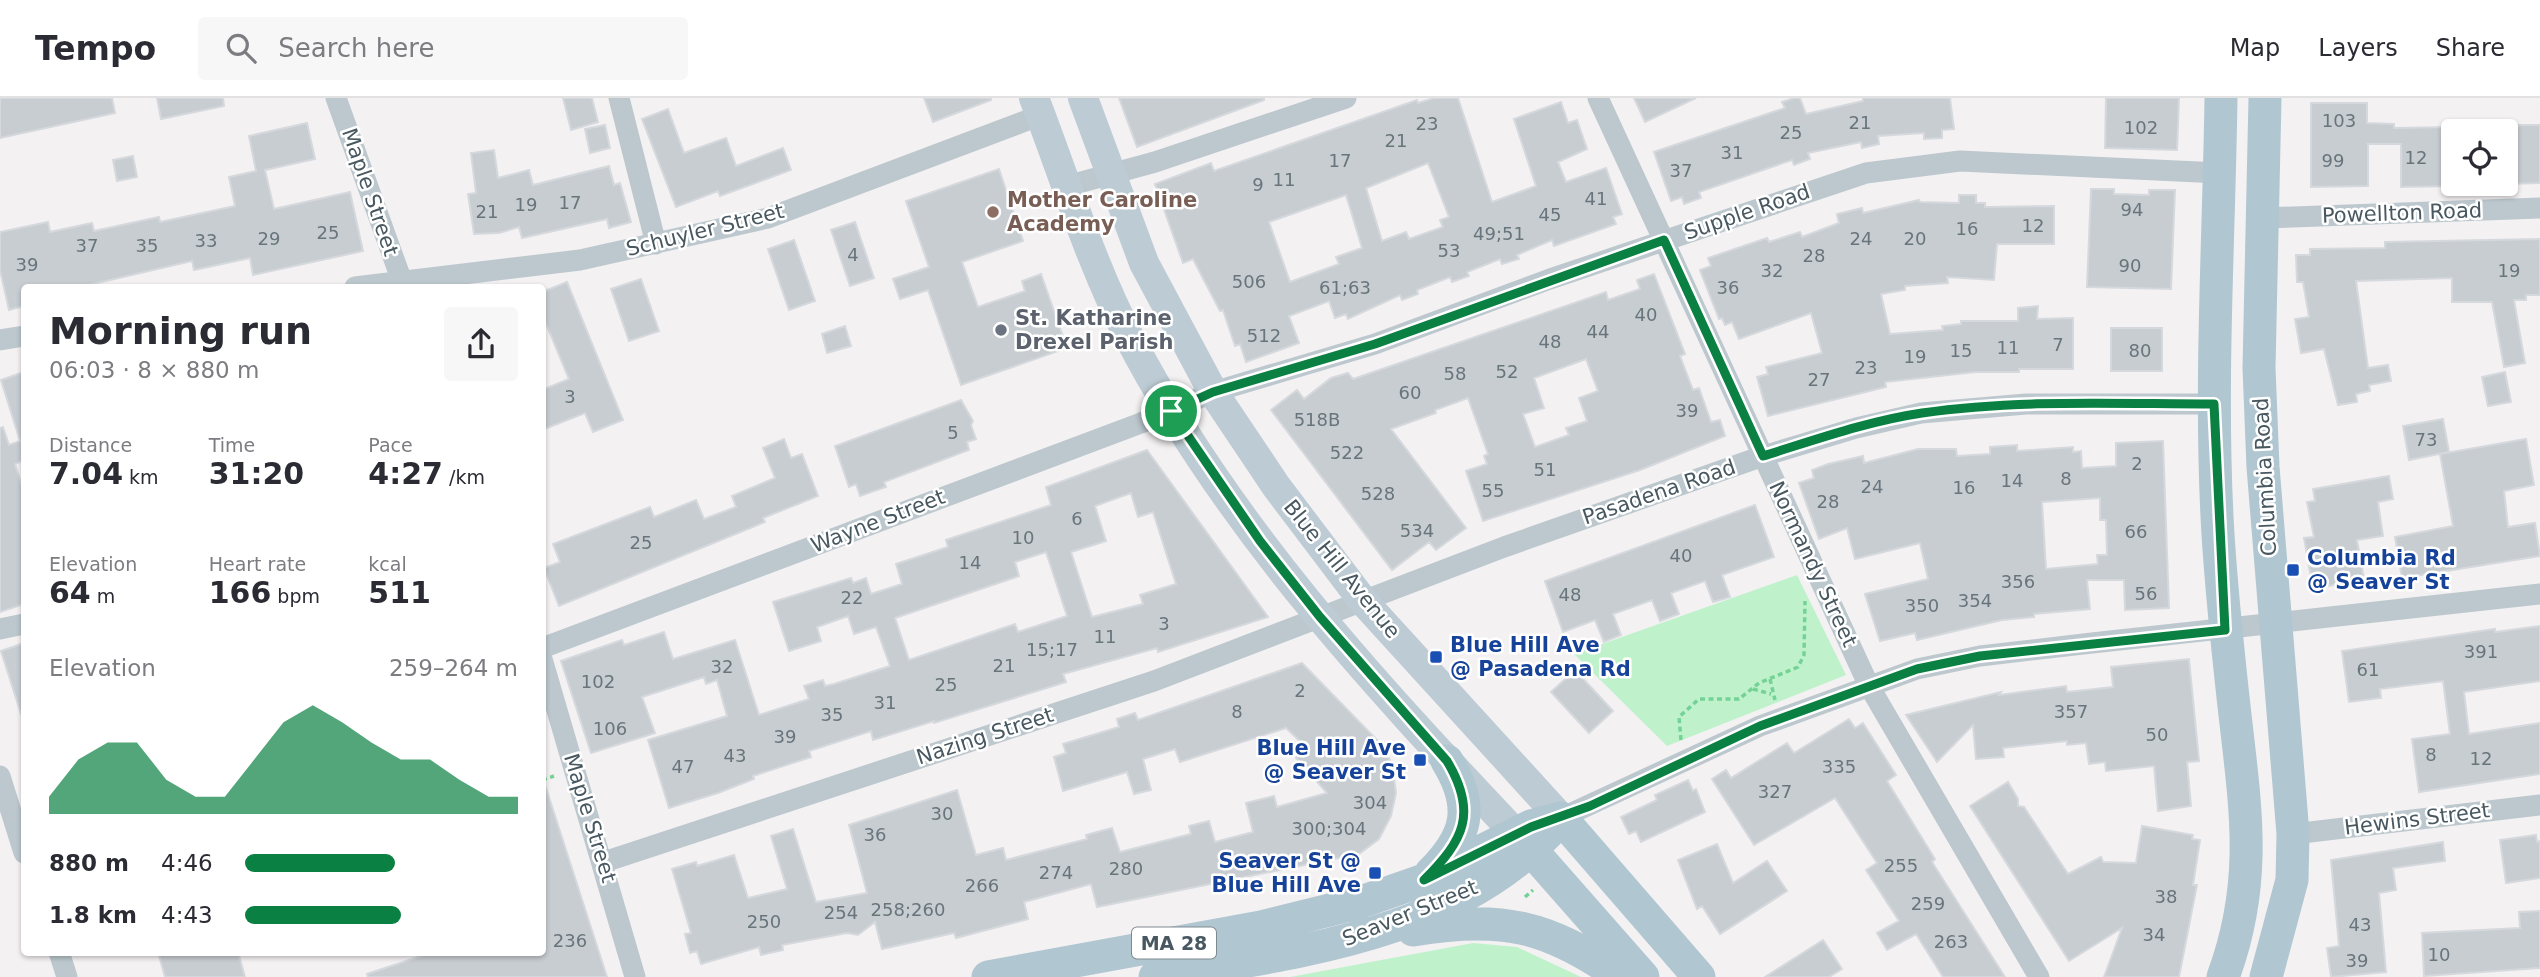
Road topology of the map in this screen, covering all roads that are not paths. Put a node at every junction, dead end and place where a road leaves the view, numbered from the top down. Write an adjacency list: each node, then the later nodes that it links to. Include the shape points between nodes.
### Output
1 (336, 98): 16 (street, Maple Street)
2 (619, 98): 15 (street)
3 (1083, 98): 9 (main road, Blue Hill Avenue)
4 (1346, 98): 9 (street)
5 (1598, 98): 14 (street, Normandy Street)
6 (2221, 98): 10 (main road)
7 (2265, 98): 13 (main road, Columbia Road)
8 (1037, 106): 11 (main road); 15 (street, Schuyler Street, via 768,218)
9 (1110, 173): 11 (street); 19 (main road, Blue Hill Avenue, via 1144,263)
10 (2220, 173): 14 (street, Supple Road, via 1973,161 1911,165 1866,173); 20 (main road)
11 (1067, 187): 21 (main road, via 1130,338)
12 (2540, 208): 13 (street, Powellton Road)
13 (2264, 218): 26 (main road, Columbia Road, via 2259,368 2269,560)
14 (1664, 240): 19 (street, Supple Road, via 1375,344); 22 (street, Normandy Street)
15 (656, 244): 16 (street, Schuyler Street, via 579,260)
16 (403, 284)
17 (21, 336): 18 (street)
18 (0, 340)
19 (1213, 392): 21 (street, Wayne Street); 24 (main road, Blue Hill Avenue, via 1276,486)
20 (2214, 404): 22 (street, Pasadena Road, via 2026,404 1921,413); 29 (main road)
21 (1171, 411): 25 (main road, via 1260,541); 30 (street, Wayne Street)
22 (1763, 456): 24 (street, Pasadena Road); 32 (street, Normandy Street)
23 (2540, 594): 26 (street, Seaver Street)
24 (1363, 601): 25 (street, Nazing Street); 36 (main road, Blue Hill Avenue)
25 (1320, 617): 33 (main road); 40 (street, Nazing Street, via 1154,681)
26 (2277, 623): 29 (street, Seaver Street); 37 (main road, Columbia Road)
27 (21, 625): 28 (street)
28 (0, 629)
29 (2225, 630): 32 (street, Seaver Street, via 1980,656 1917,669); 52 (main road, via 2248,830 2243,909)
30 (546, 646)
31 (546, 672): 40 (street, Maple Street)
32 (1869, 686): 36 (street, Seaver Street, via 1760,726); 51 (street, Normandy Street)
33 (1447, 761): 39 (main road); 41 (main road, via 1462,792 1464,819 1457,844)
34 (0, 776): 38 (street)
35 (2540, 804): 37 (street, Hewins Street)
36 (1560, 818): 39 (main road, Seaver Street / MA 28); 50 (main road, Blue Hill Avenue)
37 (2293, 834): 53 (main road, Columbia Road, via 2292,880)
38 (14, 841)
39 (1524, 842): 41 (main road, Seaver Street / MA 28); 42 (main road, Seaver Street, via 1494,878); 49 (main road)
40 (604, 862): 45 (street, Maple Street)
41 (1424, 880): 46 (main road, Seaver Street / MA 28, via 1301,918)
42 (1342, 943): 47 (main road, Seaver Street / MA 28); 48 (main road, MA 28, via 1454,923 1507,924 1557,940)
43 (60, 956): 44 (street)
44 (67, 977)
45 (635, 977)
46 (988, 977)
47 (1155, 977)
48 (1621, 977)
49 (1643, 977)
50 (1699, 977)
51 (2039, 977)
52 (2223, 977)
53 (2266, 977)

